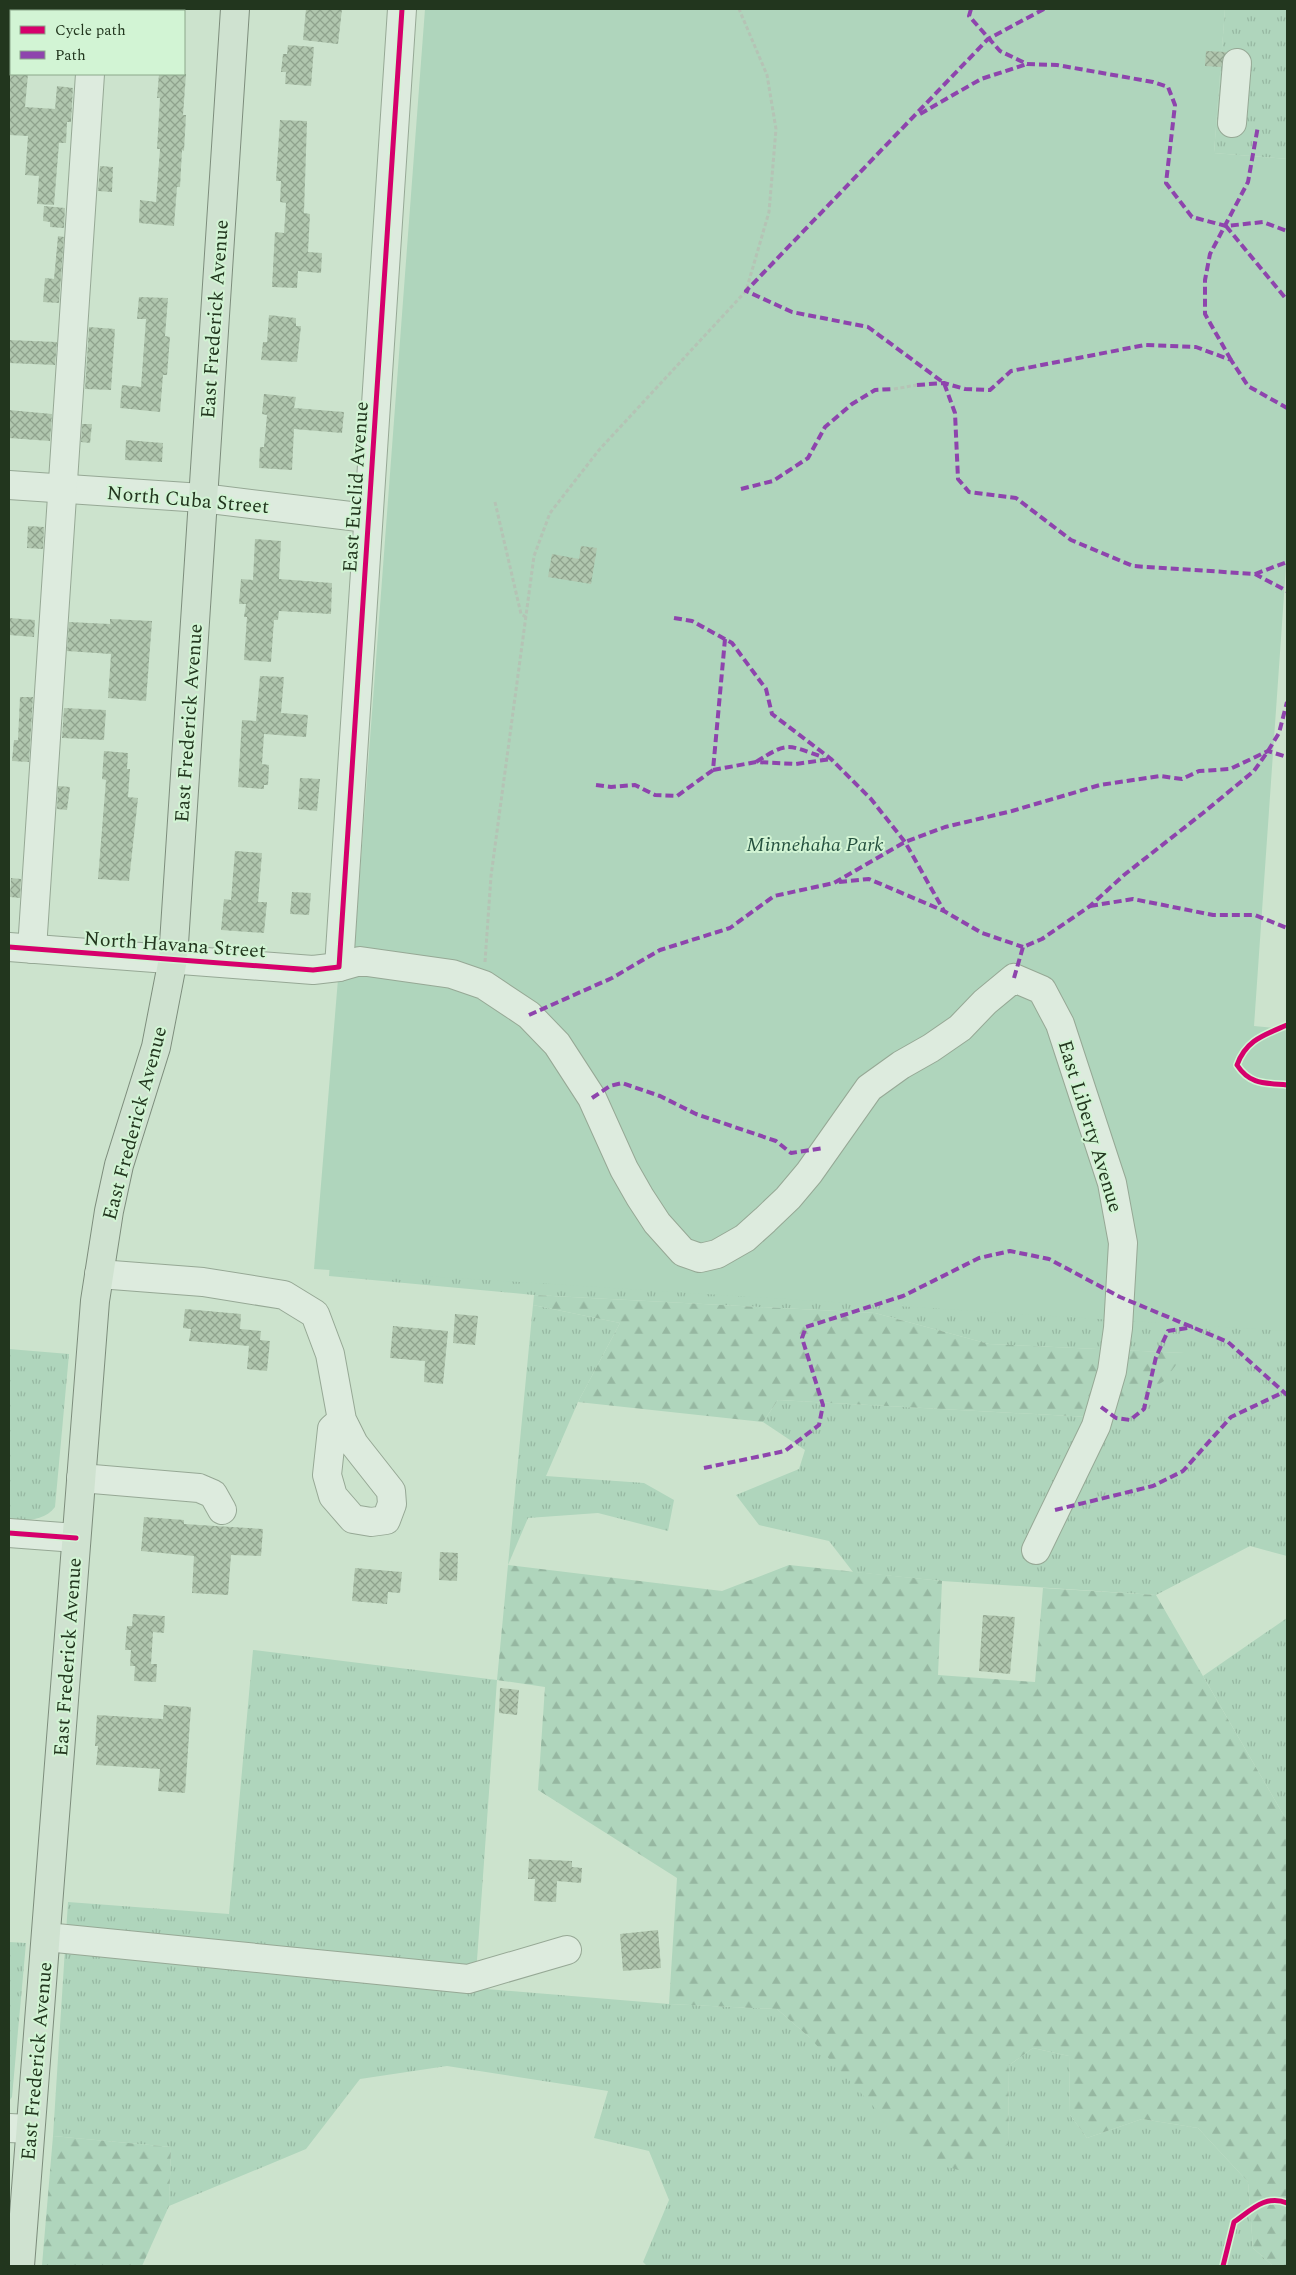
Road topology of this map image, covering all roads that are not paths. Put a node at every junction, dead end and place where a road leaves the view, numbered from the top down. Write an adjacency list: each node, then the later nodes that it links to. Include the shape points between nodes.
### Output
1 (235, 9): 8 (main road, East Frederick Avenue)
2 (402, 9): 9 (street, East Euclid Avenue)
3 (1237, 63): 5 (street)
4 (90, 75): 7 (street)
5 (1232, 123)
6 (9, 485): 7 (street, North Cuba Street)
7 (61, 489): 8 (street, North Cuba Street); 10 (street)
8 (202, 498): 9 (street, North Cuba Street); 11 (main road, East Frederick Avenue)
9 (367, 518): 12 (street, East Euclid Avenue)
10 (20, 948): 11 (street, North Havana Street)
11 (173, 959): 12 (street, North Havana Street, via 313,970); 14 (main road, East Frederick Avenue, via 156,1047 115,1183)
12 (339, 967): 13 (street, North Havana Street, via 360,961 452,974 484,986 529,1015 557,1044 592,1098 640,1197 670,1239 683,1252 700,1258 717,1254 766,1220 808,1173 869,1088 960,1028)
13 (1014, 978): 20 (street, East Liberty Avenue, via 1042,990 1060,1024 1112,1184 1123,1243 1112,1371 1096,1426)
14 (99, 1274): 15 (street, via 203,1282 284,1295 316,1314 330,1354); 16 (main road, East Frederick Avenue)
15 (342, 1420)
16 (81, 1478): 17 (street, via 199,1488 212,1494); 19 (main road, East Frederick Avenue)
17 (222, 1510)
18 (9, 1533): 19 (street)
19 (76, 1538): 21 (main road, East Frederick Avenue)
20 (1036, 1550)
21 (46, 1937): 22 (street, via 468,1979); 23 (main road, East Frederick Avenue)
22 (567, 1950)
23 (20, 2128): 24 (main road, East Frederick Avenue)
24 (20, 2266)

